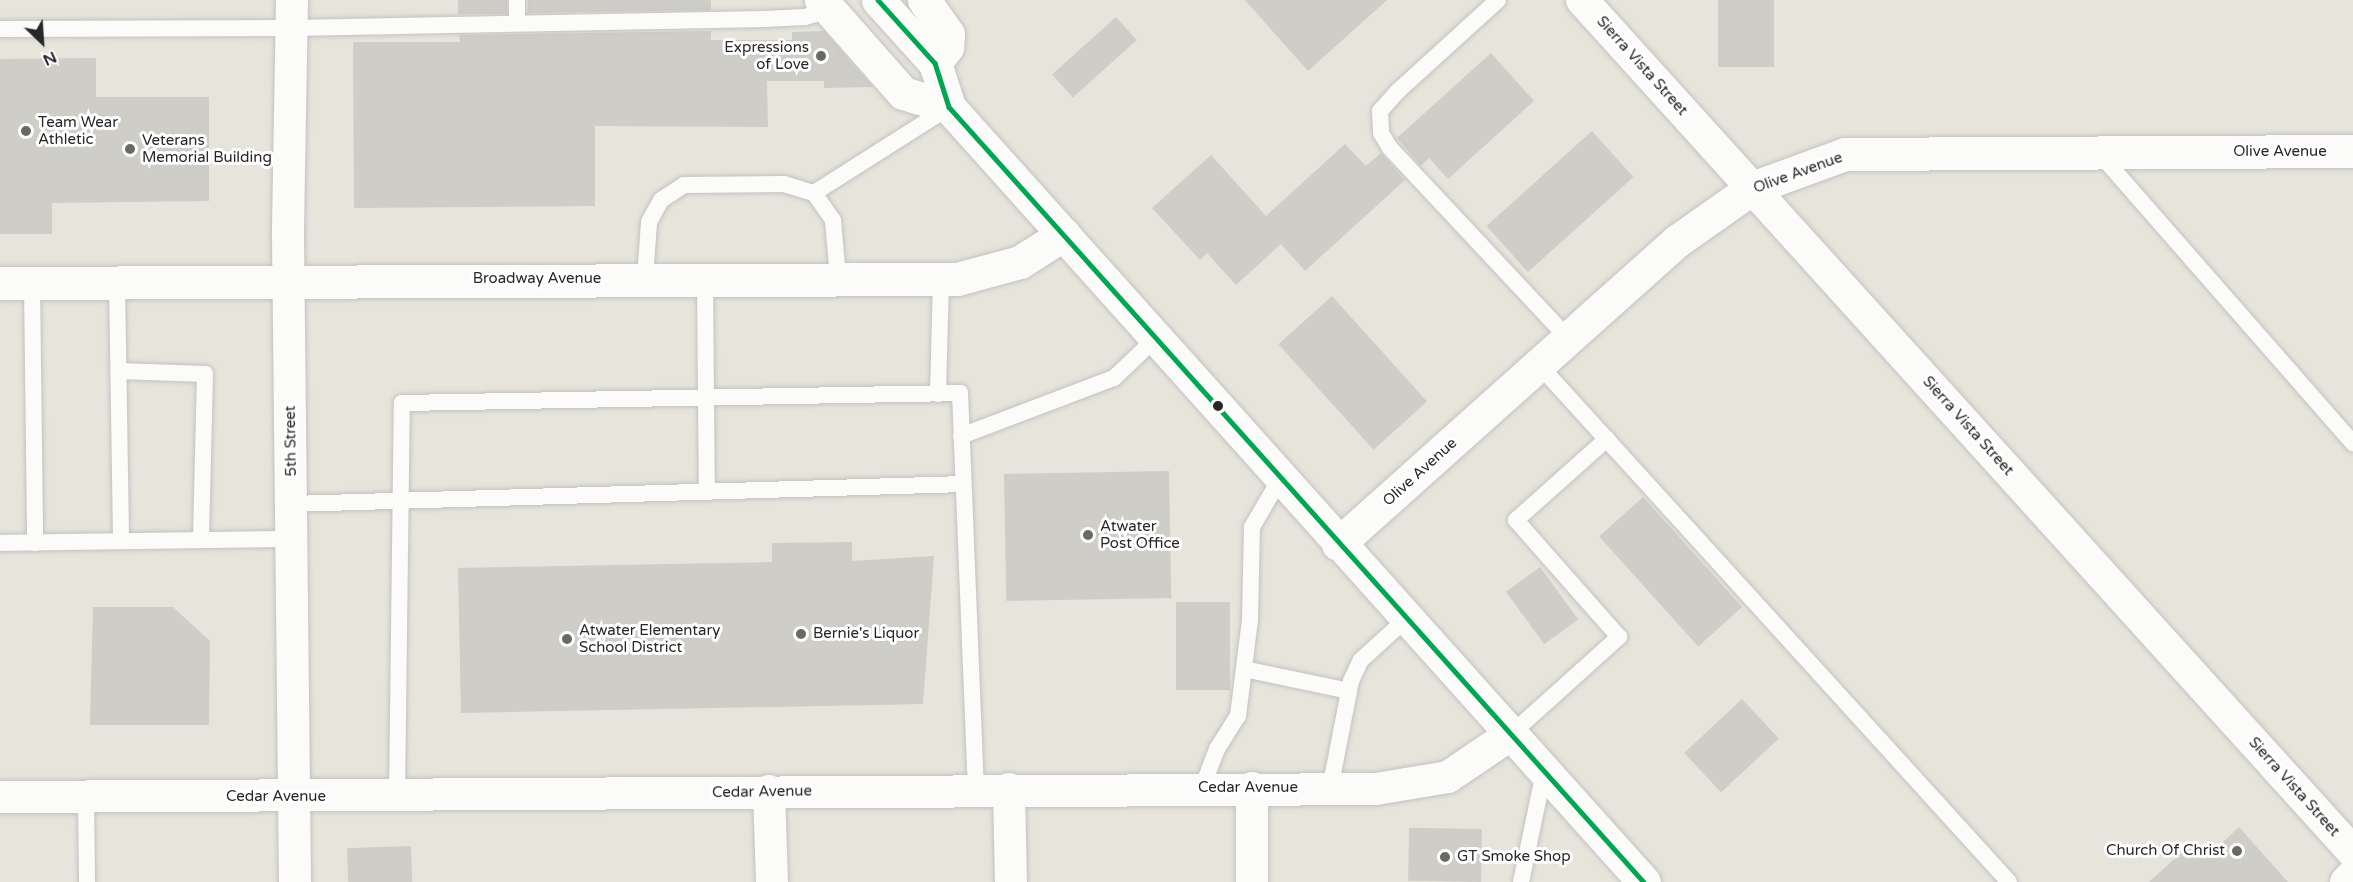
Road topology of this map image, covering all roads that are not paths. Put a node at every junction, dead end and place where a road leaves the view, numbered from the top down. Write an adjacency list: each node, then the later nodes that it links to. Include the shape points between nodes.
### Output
1 (516, 0): 8 (lane)
2 (878, 0): 10 (main road)
3 (924, 0): 10 (main road, via 948,34 947,47)
4 (1498, 0): 26 (lane, via 1380,111 1381,133 1390,148)
5 (1582, 0): 14 (street, Sierra Vista Street)
6 (825, 5): 8 (lane, via 805,17); 11 (main road, via 903,93)
7 (292, 14): 8 (lane); 9 (lane); 21 (street, 5th Street)
8 (517, 23)
9 (0, 30)
10 (935, 63): 11 (main road)
11 (949, 107): 15 (lane); 16 (main road)
12 (2353, 151): 13 (main road, Olive Avenue)
13 (2099, 153): 14 (main road, Olive Avenue, via 1845,154); 33 (lane)
14 (1752, 188): 26 (main road, Olive Avenue, via 1677,241); 60 (street, Sierra Vista Street)
15 (814, 193): 17 (lane, via 784,184 684,185 661,201 649,222); 18 (lane, via 833,220)
16 (1064, 234): 20 (main road, Broadway Avenue, via 1020,262 957,279); 25 (main road)
17 (645, 278): 19 (main road, Broadway Avenue); 21 (main road, Broadway Avenue)
18 (838, 278): 19 (main road, Broadway Avenue); 20 (main road, Broadway Avenue)
19 (705, 279): 30 (lane)
20 (941, 279): 29 (lane)
21 (289, 281): 22 (main road, Broadway Avenue); 38 (street, 5th Street)
22 (117, 282): 23 (main road, Broadway Avenue); 28 (lane)
23 (32, 283): 24 (main road, Broadway Avenue); 43 (lane)
24 (0, 284)
25 (1156, 338): 31 (lane, via 1114,378); 34 (main road)
26 (1569, 339): 27 (main road, Olive Avenue)
27 (1540, 366): 32 (lane); 44 (main road, Olive Avenue)
28 (119, 371): 40 (lane, via 205,374); 41 (lane)
29 (938, 394): 30 (lane); 31 (lane, via 960,393)
30 (706, 398): 36 (lane); 37 (lane, via 402,404)
31 (961, 436): 35 (lane)
32 (1607, 439): 48 (lane, via 1516,520 1618,637); 69 (lane)
33 (2353, 443)
34 (1280, 478): 44 (main road); 46 (lane, via 1252,527 1250,620)
35 (963, 484): 36 (lane); 54 (lane)
36 (707, 492): 37 (lane)
37 (401, 502): 38 (lane); 56 (lane)
38 (291, 504): 39 (street, 5th Street)
39 (292, 538): 40 (lane); 59 (street, 5th Street)
40 (201, 540): 41 (lane)
41 (121, 542): 43 (lane)
42 (0, 543): 43 (lane)
43 (35, 543)
44 (1338, 544): 45 (main road)
45 (1406, 619): 47 (lane, via 1361,660); 48 (main road)
46 (1244, 669): 47 (lane); 50 (lane, via 1238,716 1217,749)
47 (1349, 691): 53 (lane)
48 (1510, 735): 49 (main road); 53 (street, Cedar Avenue, via 1448,777 1376,789)
49 (1544, 772): 67 (lane); 68 (main road)
50 (1202, 788): 51 (street, Cedar Avenue); 52 (street, Cedar Avenue)
51 (1252, 788): 53 (street, Cedar Avenue); 66 (street)
52 (1009, 789): 54 (street, Cedar Avenue); 65 (street)
53 (1330, 789)
54 (976, 790): 55 (street, Cedar Avenue)
55 (769, 792): 56 (street, Cedar Avenue); 64 (street)
56 (397, 796): 59 (street, Cedar Avenue)
57 (0, 797): 58 (street, Cedar Avenue)
58 (86, 797): 59 (street, Cedar Avenue); 62 (lane)
59 (295, 797): 63 (street, 5th Street)
60 (2353, 852)
61 (2353, 875): 70 (street)
62 (87, 882)
63 (295, 882)
64 (772, 882)
65 (1011, 882)
66 (1252, 882)
67 (1521, 882)
68 (1644, 882)
69 (2009, 882)
70 (2346, 882)

